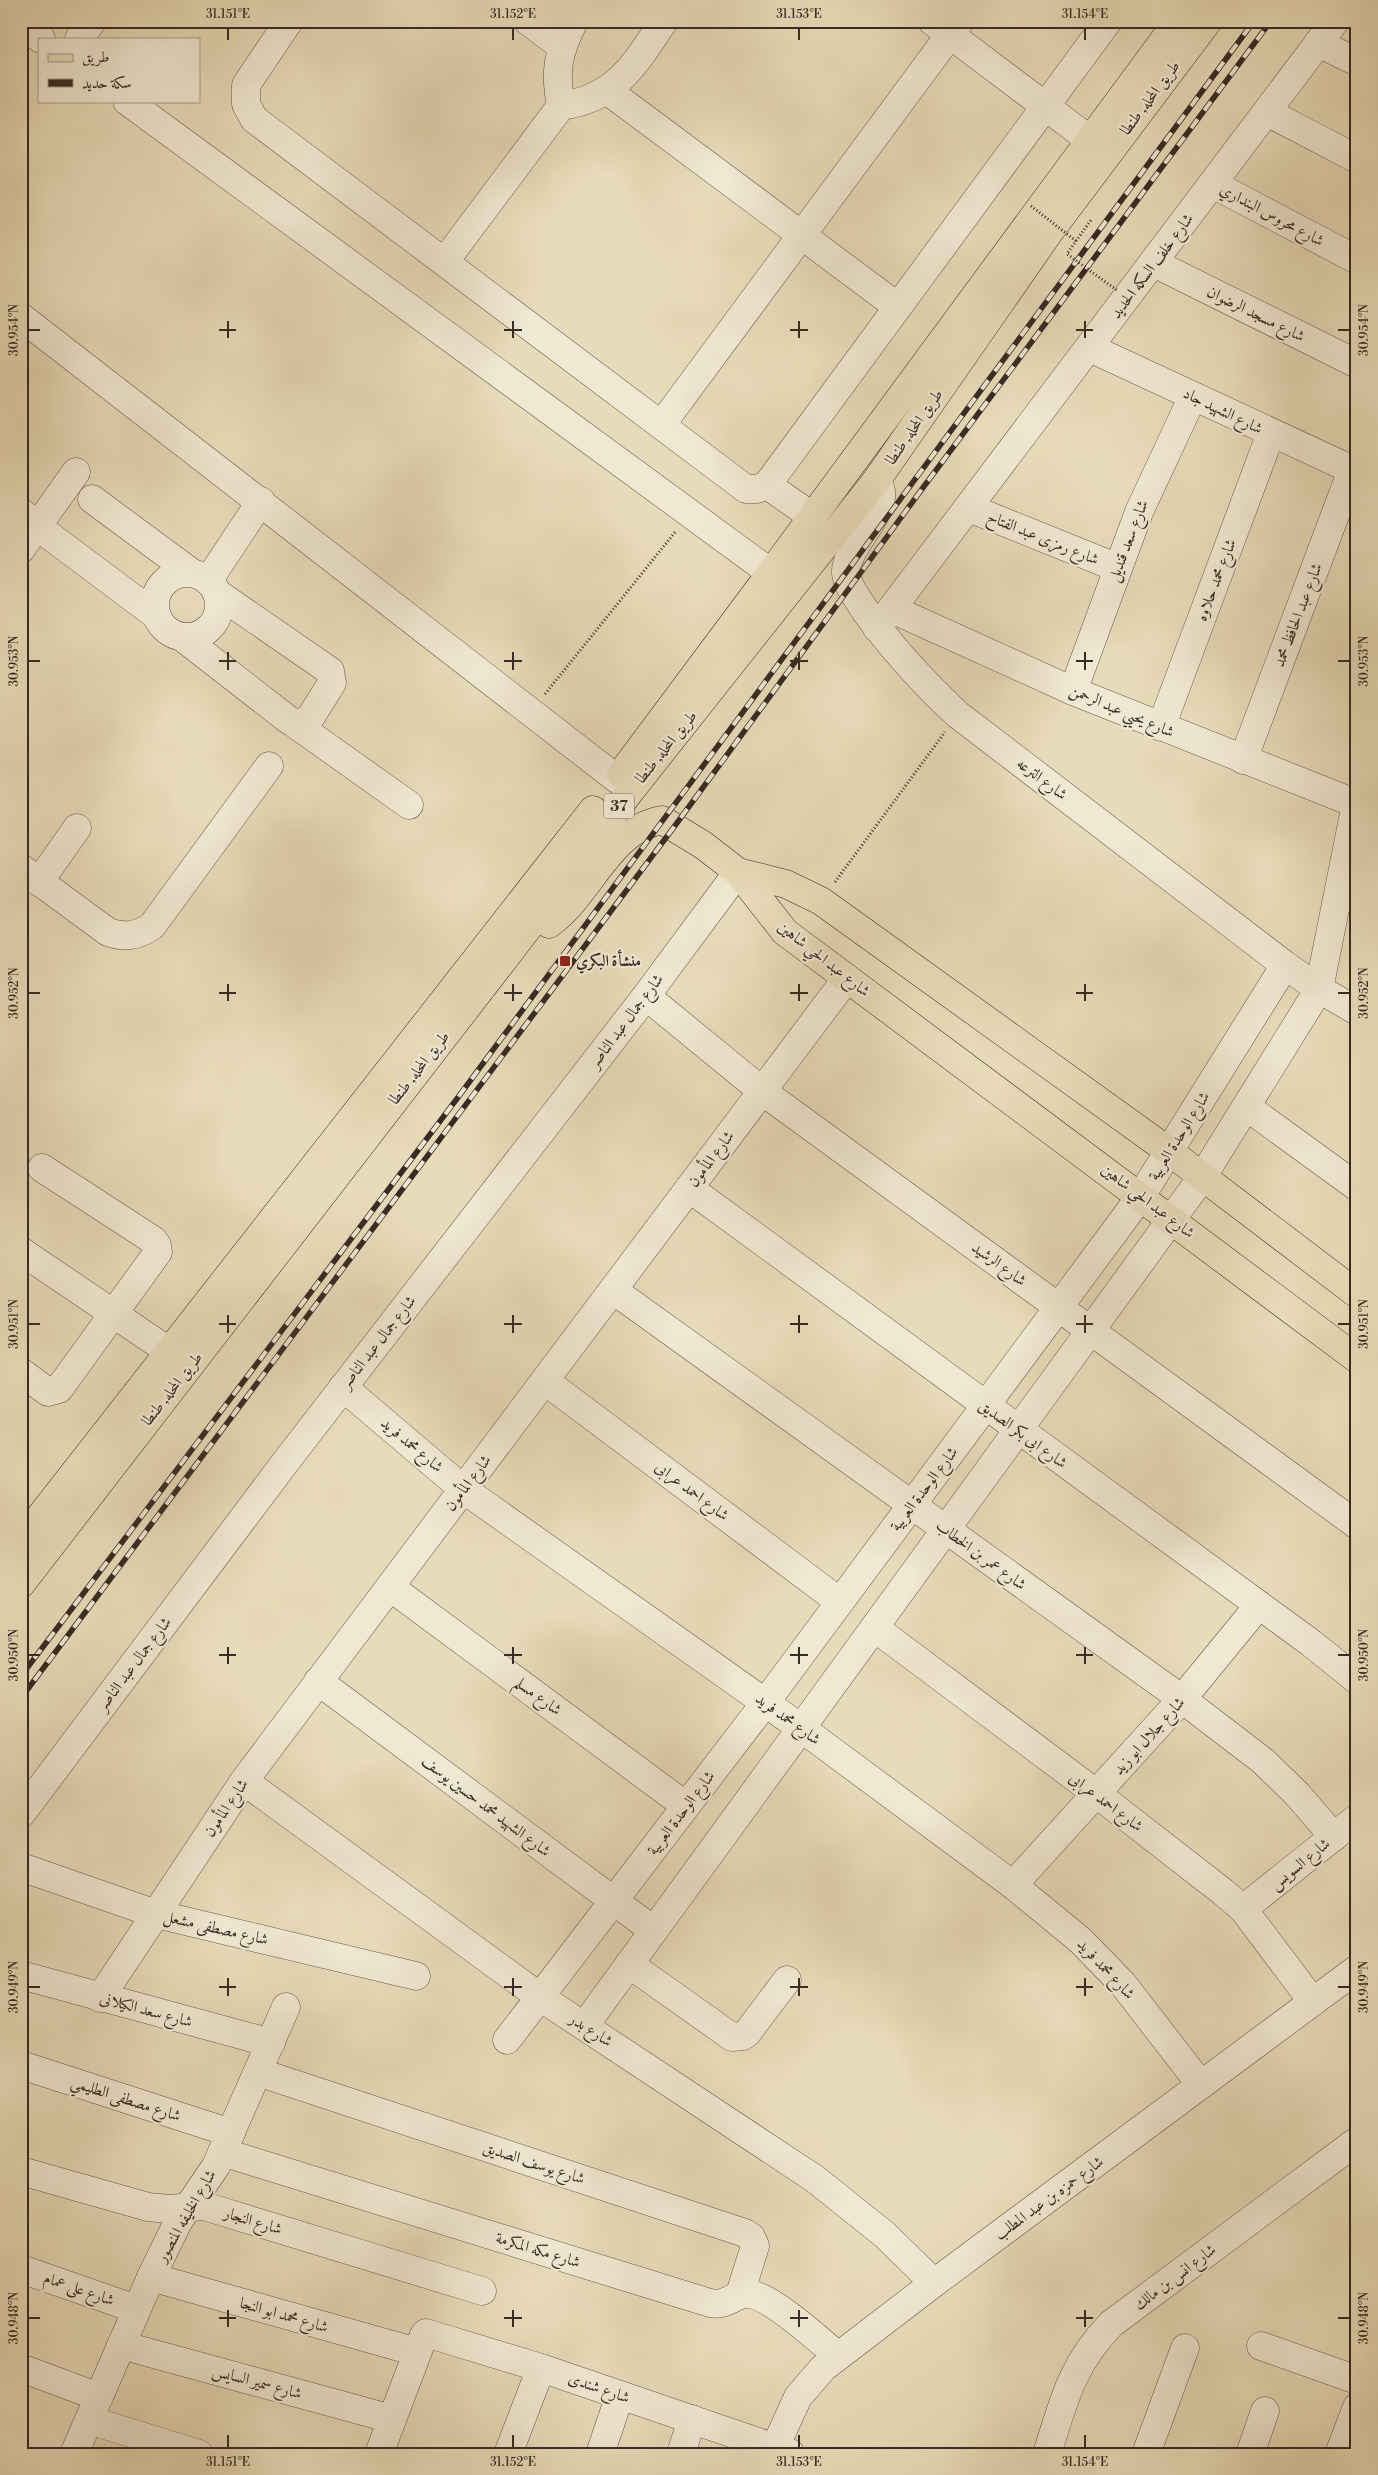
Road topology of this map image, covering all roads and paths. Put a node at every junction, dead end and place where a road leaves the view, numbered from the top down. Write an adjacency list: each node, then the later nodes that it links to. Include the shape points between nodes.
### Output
1 (92, 21): 13 (street)
2 (289, 21): 28 (street, via 246,85 244,96 254,119)
3 (528, 21): 15 (street)
4 (574, 21): 15 (street)
5 (664, 21): 17 (street, via 641,55)
6 (1108, 21): 20 (street)
7 (1178, 21): 22 (main road, طريق المحله, طنطا / 37)
8 (1208, 21): 40 (main road, طريق المحله, طنطا / 37, via 1050,231)
9 (1335, 21): 14 (street, شارع خلف السكه الحديد)
10 (21, 25): 12 (street)
11 (947, 26): 20 (street); 26 (street)
12 (40, 38)
13 (80, 38)
14 (1318, 43): 16 (street); 21 (street, شارع خلف السكه الحديد)
15 (562, 46): 19 (street, via 557,66)
16 (1357, 62)
17 (608, 90): 19 (street, via 578,104); 26 (street)
18 (127, 102): 45 (street)
19 (561, 106): 28 (street)
20 (1045, 106): 22 (street); 31 (street)
21 (1267, 112): 23 (street); 24 (street, شارع خلف السكه الحديد)
22 (1090, 140): 46 (main road, طريق المحله, طنطا / 37)
23 (1357, 159)
24 (1214, 184): 27 (street, شارع محروس البنداري); 29 (street, شارع خلف السكه الحديد)
25 (1031, 206): 30 (path, bridge, via 1076,241 1067,254)
26 (802, 235): 31 (street); 36 (street)
27 (1357, 260)
28 (445, 261): 36 (street)
29 (1154, 263): 33 (street, شارع خلف السكه الحديد); 34 (street, شارع مسجد الرضوان)
30 (1118, 291)
31 (898, 307): 41 (street)
32 (21, 317): 43 (street)
33 (1090, 348): 35 (street, شارع الشهيد جاد); 44 (street, شارع خلف السكه الحديد)
34 (1357, 364)
35 (1193, 396): 37 (street, شارع الشهيد جاد); 49 (street, شارع سعد قنديل, via 1139,512)
36 (662, 424): 41 (street, via 746,489)
37 (1271, 433): 38 (street, شارع الشهيد جاد); 59 (street, شارع محمد حلاوه)
38 (1354, 471): 60 (street, شارع عبد الحافظ محمد)
39 (76, 472): 47 (street)
40 (876, 481): 53 (street, شارع الترعه, via 881,489 881,502 849,557 846,573 852,591); 69 (main road, طريق المحله, طنطا / 37, via 631,790)
41 (767, 485): 46 (street)
42 (92, 499): 51 (street)
43 (261, 501): 51 (street); 56 (street)
44 (969, 508): 49 (street, شارع رمزى عبد الفتاح); 53 (street, شارع خلف السكه الحديد)
45 (690, 513): 50 (street); 56 (path)
46 (813, 517): 50 (main road, طريق المحله, طنطا / 37)
47 (29, 519): 48 (street); 52 (street)
48 (21, 549)
49 (1118, 568): 55 (street, شارع سعد قنديل)
50 (772, 573): 62 (main road, طريق المحله, طنطا / 37)
51 (205, 582): 52 (street, via 180,574 170,578 162,585 155,605); 54 (street, via 219,604 217,615 203,632); 58 (street, via 330,671 332,683 310,718 306,723)
52 (157, 616): 54 (street, via 171,633)
53 (884, 618): 55 (street, شارع يحيي عبد الرحمن); 57 (street, شارع الترعه, via 911,670)
54 (182, 636): 58 (street)
55 (1074, 691): 59 (street, شارع يحيي عبد الرحمن)
56 (530, 712): 62 (street)
57 (958, 714): 68 (path); 70 (street, شارع الترعه)
58 (295, 724): 64 (street)
59 (1161, 727): 60 (street, شارع يحيي عبد الرحمن)
60 (1243, 760): 63 (street, شارع يحيي عبد الرحمن)
61 (269, 766): 67 (street, via 152,926 142,932 120,936 108,932)
62 (617, 779): 90 (main road, طريق المحله, طنطا / 37)
63 (1356, 802): 72 (street)
64 (409, 805)
65 (77, 828): 67 (street)
66 (738, 872): 68 (main road, via 786,884); 69 (main road, via 703,845 662,820 648,823 630,833 554,921 540,927); 71 (main road, شارع عبد الحي شاهين, via 785,932); 73 (street, شارع جمال عبد الناصر)
67 (30, 875)
68 (821, 901): 77 (main road)
69 (531, 924): 102 (main road, طريق المحله, طنطا / 37)
70 (1285, 965): 72 (street, شارع الترعه); 77 (street, شارع الوحدة العربية)
71 (848, 978): 75 (street, شارع المأمون); 82 (main road, شارع عبد الحي شاهين)
72 (1319, 989): 74 (street, شارع الترعه); 76 (street)
73 (646, 996): 75 (street, شارع الرشيد); 94 (street, شارع جمال عبد الناصر)
74 (1357, 1012)
75 (762, 1091): 81 (street, شارع المأمون); 87 (street, شارع الرشيد)
76 (1247, 1106): 79 (street); 80 (street)
77 (1170, 1152): 79 (main road); 82 (street, شارع الوحدة العربية)
78 (42, 1168): 88 (street, via 157,1245 158,1252)
79 (1203, 1176): 83 (street); 86 (main road)
80 (1357, 1187)
81 (689, 1188): 85 (street, شارع المأمون); 95 (street, شارع ابى بكر الصديق)
82 (1141, 1196): 83 (main road, شارع عبد الحي شاهين); 87 (street, شارع الوحدة العربية)
83 (1172, 1219): 89 (street); 91 (main road, شارع عبد الحي شاهين)
84 (21, 1251): 88 (street)
85 (613, 1290): 93 (street, شارع المأمون); 98 (street, شارع عمر بن الخطاب)
86 (1357, 1294)
87 (1060, 1308): 89 (street, شارع الرشيد); 95 (street, شارع الوحدة العربية)
88 (114, 1314): 90 (street); 92 (street, via 59,1389 48,1392)
89 (1091, 1331): 96 (street); 99 (street, شارع الرشيد)
90 (170, 1352): 101 (main road, طريق المحله, طنطا / 37)
91 (1357, 1358)
92 (21, 1372)
93 (545, 1381): 97 (street, شارع المأمون); 104 (street, شارع احمد عرابى)
94 (343, 1387): 97 (street, شارع محمد فريد); 115 (street, شارع جمال عبد الناصر)
95 (986, 1406): 96 (street, شارع ابى بكر الصديق); 98 (street, شارع الوحدة العربية)
96 (1019, 1430): 100 (street); 105 (street, شارع ابى بكر الصديق)
97 (463, 1489): 103 (street, شارع المأمون); 110 (street, شارع محمد فريد)
98 (912, 1505): 100 (street, شارع عمر بن الخطاب); 104 (street, شارع الوحدة العربية)
99 (1357, 1525)
100 (946, 1530): 106 (street); 109 (street, شارع عمر بن الخطاب)
101 (21, 1541)
102 (21, 1584)
103 (390, 1587): 108 (street, شارع المأمون); 114 (street, شارع مسلم)
104 (840, 1602): 110 (street, شارع الوحدة العربية)
105 (1259, 1605): 107 (street, شارع ابى بكر الصديق); 109 (street, شارع جلال ابو زيد)
106 (875, 1628): 111 (street); 113 (street, شارع احمد عرابى)
107 (1357, 1680)
108 (318, 1681): 112 (street, شارع المأمون); 120 (street, شارع الشهيد محمد حسين يوسف)
109 (1182, 1699): 113 (street, شارع جلال ابو زيد); 117 (street, شارع عمر بن الخطاب, via 1263,1760)
110 (765, 1702): 111 (street, شارع محمد فريد); 114 (street, شارع الوحدة العربية)
111 (801, 1728): 119 (street, شارع محمد فريد); 123 (street)
112 (244, 1781): 122 (street, شارع المأمون); 129 (street, شارع بدر)
113 (1098, 1794): 119 (street, شارع جلال ابو زيد); 121 (street, شارع احمد عرابى)
114 (686, 1806): 120 (street, شارع الوحدة العربية)
115 (21, 1814)
116 (1357, 1818): 117 (street, شارع السويس)
117 (1334, 1837): 121 (street, شارع السويس)
118 (21, 1867): 122 (street, شارع مصطفى مشعل)
119 (1013, 1885): 138 (street, شارع محمد فريد, via 1103,1961)
120 (613, 1901): 123 (street, شارع الشهيد محمد حسين يوسف); 129 (street, شارع الوحدة العربية)
121 (1243, 1909): 131 (street, شارع احمد عرابى)
122 (156, 1914): 127 (street, شارع مصطفى مشعل); 130 (street, شارع المأمون)
123 (654, 1930): 124 (street)
124 (629, 1964): 128 (street, via 732,2037 748,2033); 133 (street)
125 (1357, 1969): 131 (street, شارع حمزه بن عبد المطلب)
126 (21, 1975): 130 (street, شارع سعد الكيلانى)
127 (416, 1976)
128 (788, 1980)
129 (540, 1997): 133 (street, شارع بدر); 134 (street, شارع الوحدة العربية)
130 (100, 1998): 135 (street, شارع سعد الكيلانى)
131 (1313, 2002): 138 (street, شارع حمزه بن عبد المطلب)
132 (286, 2007): 135 (street, شارع الخليفه المنصور)
133 (585, 2025): 145 (street, شارع بدر, via 815,2178 885,2235)
134 (507, 2040)
135 (271, 2043): 137 (street, شارع الخليفه المنصور)
136 (21, 2065): 140 (street, شارع مصطفى الطليمي)
137 (258, 2072): 140 (street, شارع الخليفه المنصور); 147 (street, شارع يوسف الصديق, via 745,2233 755,2246)
138 (1201, 2085): 145 (street, شارع حمزه بن عبد المطلب)
139 (1357, 2141): 170 (street, شارع انس بن مالك, via 1112,2324 1078,2367)
140 (227, 2142): 142 (street, شارع الخليفه المنصور); 147 (street, شارع مكه المكرمة, via 710,2303 725,2303)
141 (21, 2171): 142 (street, شارع النجار, via 148,2207)
142 (190, 2206): 144 (street, شارع الخليفه المنصور, via 178,2222); 146 (street, شارع النجار, via 204,2206)
143 (21, 2269): 148 (street, شارع على عمام)
144 (151, 2277): 148 (street, شارع الخليفه المنصور); 152 (street, شارع محمد ابو النجا)
145 (934, 2283): 153 (street, شارع حمزه بن عبد المطلب)
146 (482, 2291)
147 (740, 2294): 153 (street, via 768,2301)
148 (136, 2310): 149 (street, شارع الخليفه المنصور)
149 (121, 2345): 159 (street, شارع الخليفه المنصور); 161 (street, شارع سمير السايس)
150 (1261, 2346): 156 (street)
151 (1185, 2348): 171 (street)
152 (417, 2352): 155 (street, شارع شندى, via 424,2335 431,2333); 161 (street)
153 (838, 2356): 163 (street, شارع حمزه بن عبد المطلب, via 810,2381 798,2397)
154 (21, 2368): 159 (street)
155 (541, 2368): 157 (street, شارع شندى); 167 (street)
156 (1357, 2380)
157 (620, 2395): 162 (street, شارع شندى); 168 (street)
158 (1357, 2407): 173 (street)
159 (94, 2409): 164 (street, شارع الخليفه المنصور); 165 (street)
160 (1265, 2411): 172 (street)
161 (392, 2418): 166 (street)
162 (692, 2419): 163 (street, شارع شندى); 169 (street)
163 (779, 2452)
164 (74, 2454)
165 (200, 2454)
166 (379, 2454)
167 (508, 2454)
168 (600, 2454)
169 (681, 2454)
170 (1047, 2454)
171 (1146, 2454)
172 (1250, 2454)
173 (1338, 2454)

